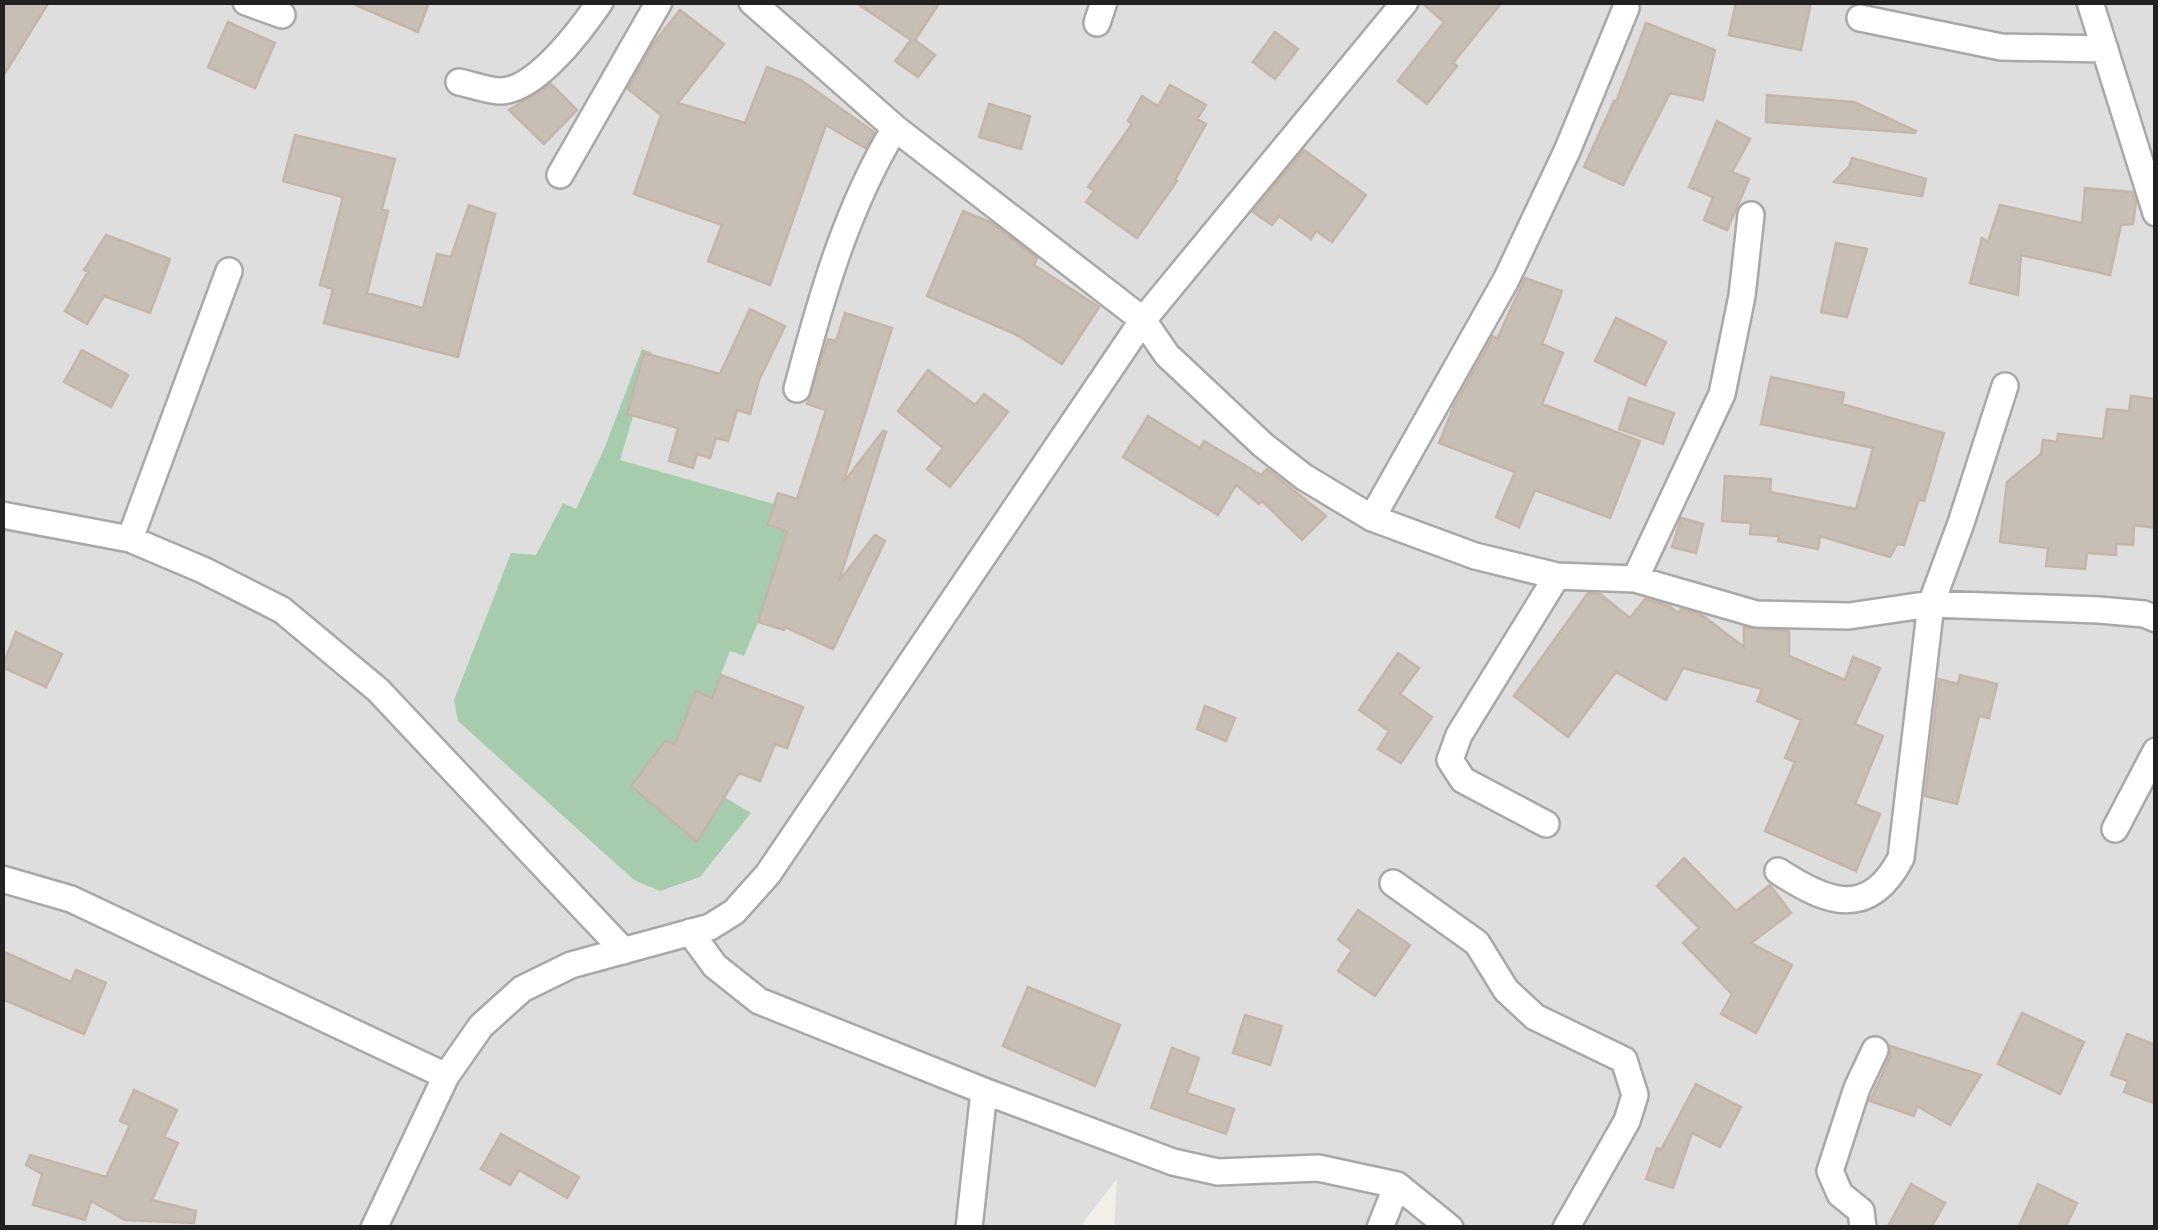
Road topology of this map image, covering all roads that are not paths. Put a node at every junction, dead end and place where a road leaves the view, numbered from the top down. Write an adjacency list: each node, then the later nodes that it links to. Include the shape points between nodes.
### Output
1 (246, 2): 8 (street)
2 (600, 2): 11 (street, via 525,84 501,91)
3 (659, 2): 13 (street)
4 (752, 2): 12 (street)
5 (1406, 2): 17 (street)
6 (2090, 2): 10 (street)
7 (1626, 8): 21 (street, via 1506,280)
8 (282, 16)
9 (1860, 18): 10 (street, via 2001,47)
10 (2104, 49): 14 (street)
11 (459, 82)
12 (895, 128): 17 (street); 19 (street, via 855,203)
13 (560, 175)
14 (2156, 213)
15 (1751, 215): 24 (street, via 1722,394)
16 (229, 271): 22 (street)
17 (1143, 320): 21 (street, via 1167,355 1263,445); 33 (street, via 768,874 734,912)
18 (2005, 386): 25 (street)
19 (797, 389)
20 (2, 515): 22 (street)
21 (1372, 518): 23 (street, via 1475,556)
22 (130, 539): 34 (street, via 282,610 378,690)
23 (1557, 576): 24 (street); 28 (street, via 1450,760 1463,780)
24 (1635, 579): 25 (street, via 1756,614 1849,616)
25 (1931, 604): 26 (street, via 2098,610); 30 (street, via 1902,858 1890,879 1862,900 1830,899)
26 (2156, 619)
27 (2156, 751): 29 (street)
28 (1546, 824)
29 (2116, 829)
30 (1778, 871)
31 (2, 879): 36 (street, via 71,899)
32 (1394, 883): 43 (street, via 1477,943 1506,990 1535,1017 1624,1060 1635,1095 1627,1122)
33 (690, 932): 34 (street); 37 (street, via 715,966 759,1001)
34 (624, 951): 36 (street, via 571,965 522,989 481,1026)
35 (1876, 1050): 44 (street, via 1830,1171 1840,1194 1861,1211)
36 (446, 1076): 39 (street)
37 (984, 1091): 38 (street, via 1173,1162 1218,1172 1318,1168); 40 (street)
38 (1398, 1185): 41 (street); 42 (street)
39 (374, 1228)
40 (969, 1228)
41 (1380, 1228)
42 (1450, 1228)
43 (1566, 1228)
44 (1862, 1228)

